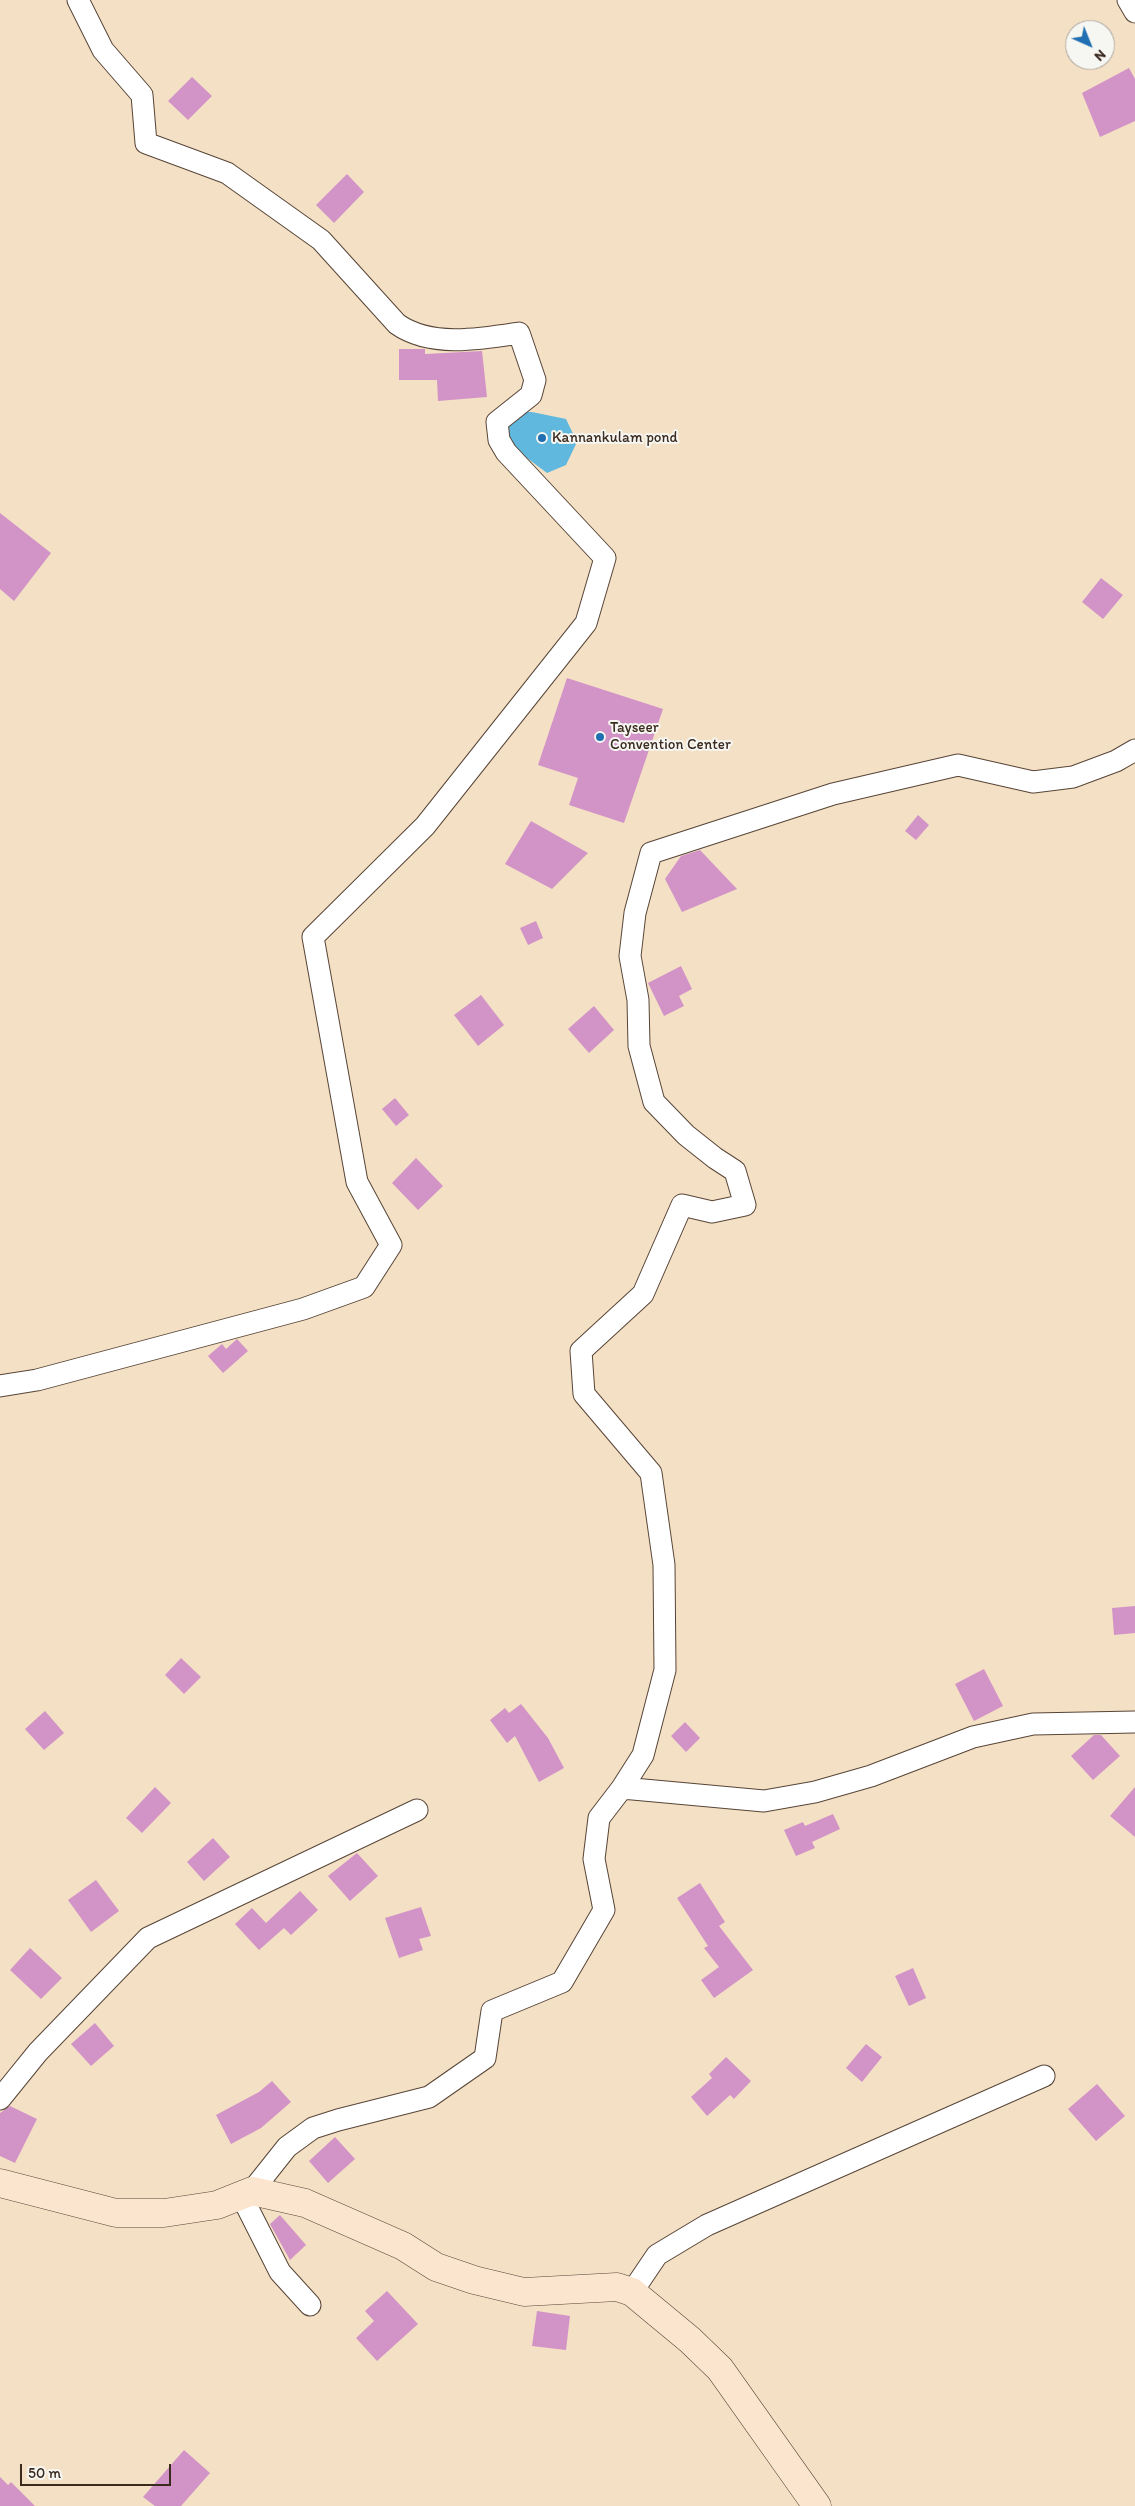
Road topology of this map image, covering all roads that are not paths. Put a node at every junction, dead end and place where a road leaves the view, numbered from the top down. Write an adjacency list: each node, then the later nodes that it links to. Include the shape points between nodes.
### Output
1 (78, 0): 5 (street, via 103,50 142,95 146,143 227,173 321,240 397,324 409,333 428,338 486,339 519,333 535,380 531,395 497,422 499,440 506,452 605,558 586,623 425,826 313,937 358,1182 391,1245 364,1287 285,1314 38,1380)
2 (1128, 0): 3 (street)
3 (1135, 12)
4 (1135, 750): 7 (street, via 1074,777 1034,782 958,765 833,794 651,852 635,913 630,956 638,1000 639,1046 654,1102 686,1135 735,1171 746,1205 712,1212 682,1205 643,1294 581,1351 584,1394 651,1473 664,1565 665,1670 643,1755)
5 (0, 1386)
6 (1135, 1722): 7 (street, via 1033,1724 973,1737 871,1776 814,1792 764,1801)
7 (622, 1788): 12 (street, via 599,1818 594,1859 604,1910 562,1982 492,2011 485,2058 429,2097 313,2128 287,2147)
8 (417, 1810): 10 (street, via 148,1938 38,2052)
9 (1044, 2076): 13 (street, via 707,2225 657,2255)
10 (0, 2099)
11 (0, 2183): 12 (main road, via 116,2213 164,2213 217,2205)
12 (247, 2193): 13 (main road, via 305,2203 403,2246 436,2266 474,2280 524,2292 617,2287); 14 (street, via 280,2272)
13 (632, 2292): 15 (main road, via 720,2369)
14 (310, 2305)
15 (817, 2506)

